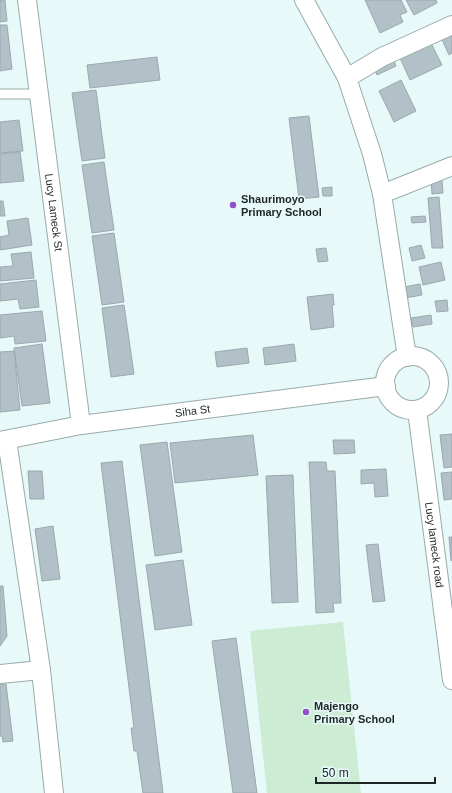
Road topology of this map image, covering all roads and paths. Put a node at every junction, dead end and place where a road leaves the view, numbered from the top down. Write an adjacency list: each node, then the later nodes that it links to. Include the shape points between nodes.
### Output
1 (27, 0): 6 (street, Lucy Lameck St)
2 (304, 0): 4 (street)
3 (452, 25): 4 (street, via 382,57)
4 (347, 78): 8 (street)
5 (0, 94): 6 (lane)
6 (39, 94): 13 (street, Lucy Lameck St)
7 (452, 166): 8 (street)
8 (382, 194): 9 (street)
9 (407, 357): 10 (street, via 422,358); 11 (street, via 395,362 387,373)
10 (445, 377): 12 (street, via 429,405)
11 (386, 386): 12 (street, via 391,400 402,408); 13 (street, Siha St)
12 (417, 410): 17 (street, Lucy lameck road)
13 (81, 425): 14 (street, Siha St)
14 (3, 440): 15 (street)
15 (41, 670): 16 (street); 18 (street)
16 (0, 674)
17 (452, 680)
18 (54, 793)

